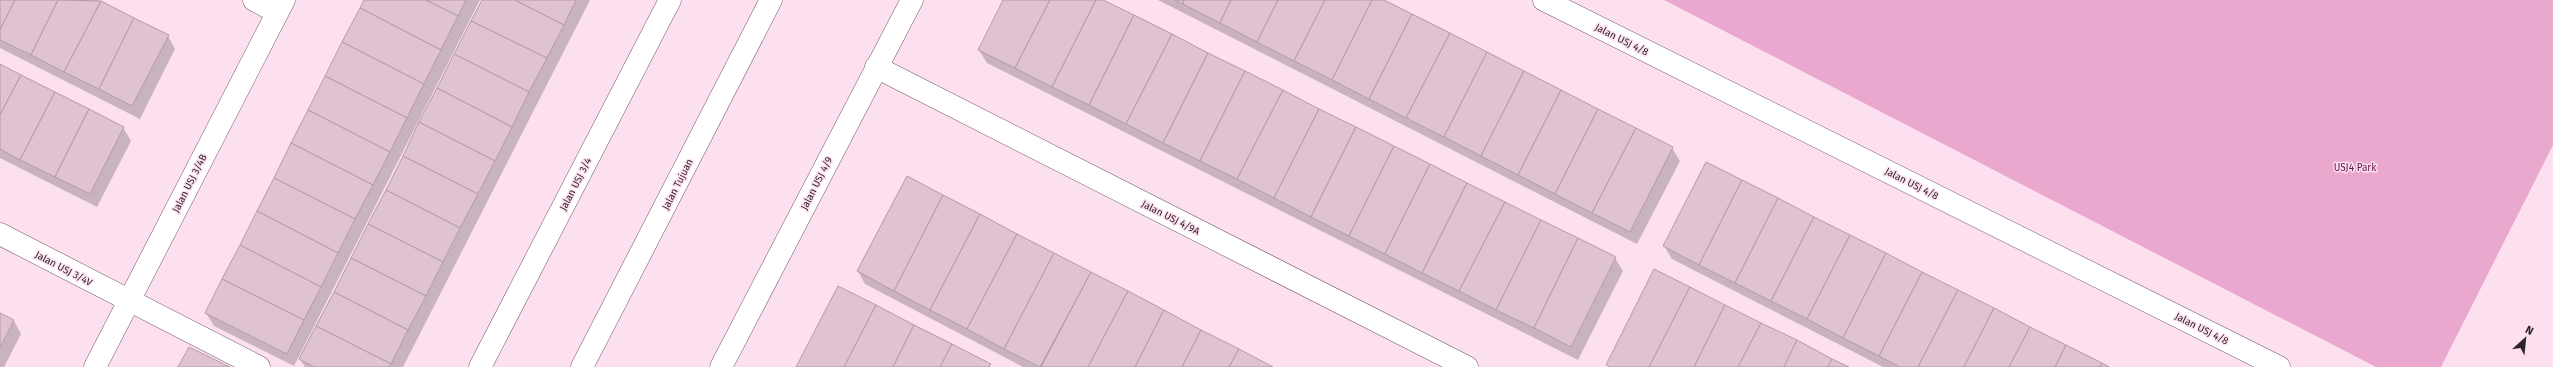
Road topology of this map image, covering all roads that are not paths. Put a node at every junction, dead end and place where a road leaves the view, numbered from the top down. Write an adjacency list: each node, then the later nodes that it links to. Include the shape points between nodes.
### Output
1 (254, 0): 6 (street)
2 (670, 0): 12 (street, Jalan USJ 3/4)
3 (771, 0): 13 (street, Jalan Tujuan)
4 (912, 0): 7 (street, Jalan USJ 4/9)
5 (1544, 0): 16 (street, Jalan USJ 4/8)
6 (280, 6): 9 (street, Jalan USJ 3/4B)
7 (876, 67): 14 (street, Jalan USJ 4/9); 15 (street, Jalan USJ 4/9A)
8 (0, 234): 9 (street, Jalan USJ 3/4V)
9 (128, 302): 10 (street, Jalan USJ 3/4B); 11 (street, Jalan USJ 3/4V)
10 (95, 367)
11 (259, 367)
12 (480, 367)
13 (582, 367)
14 (721, 367)
15 (1467, 367)
16 (2279, 367)

